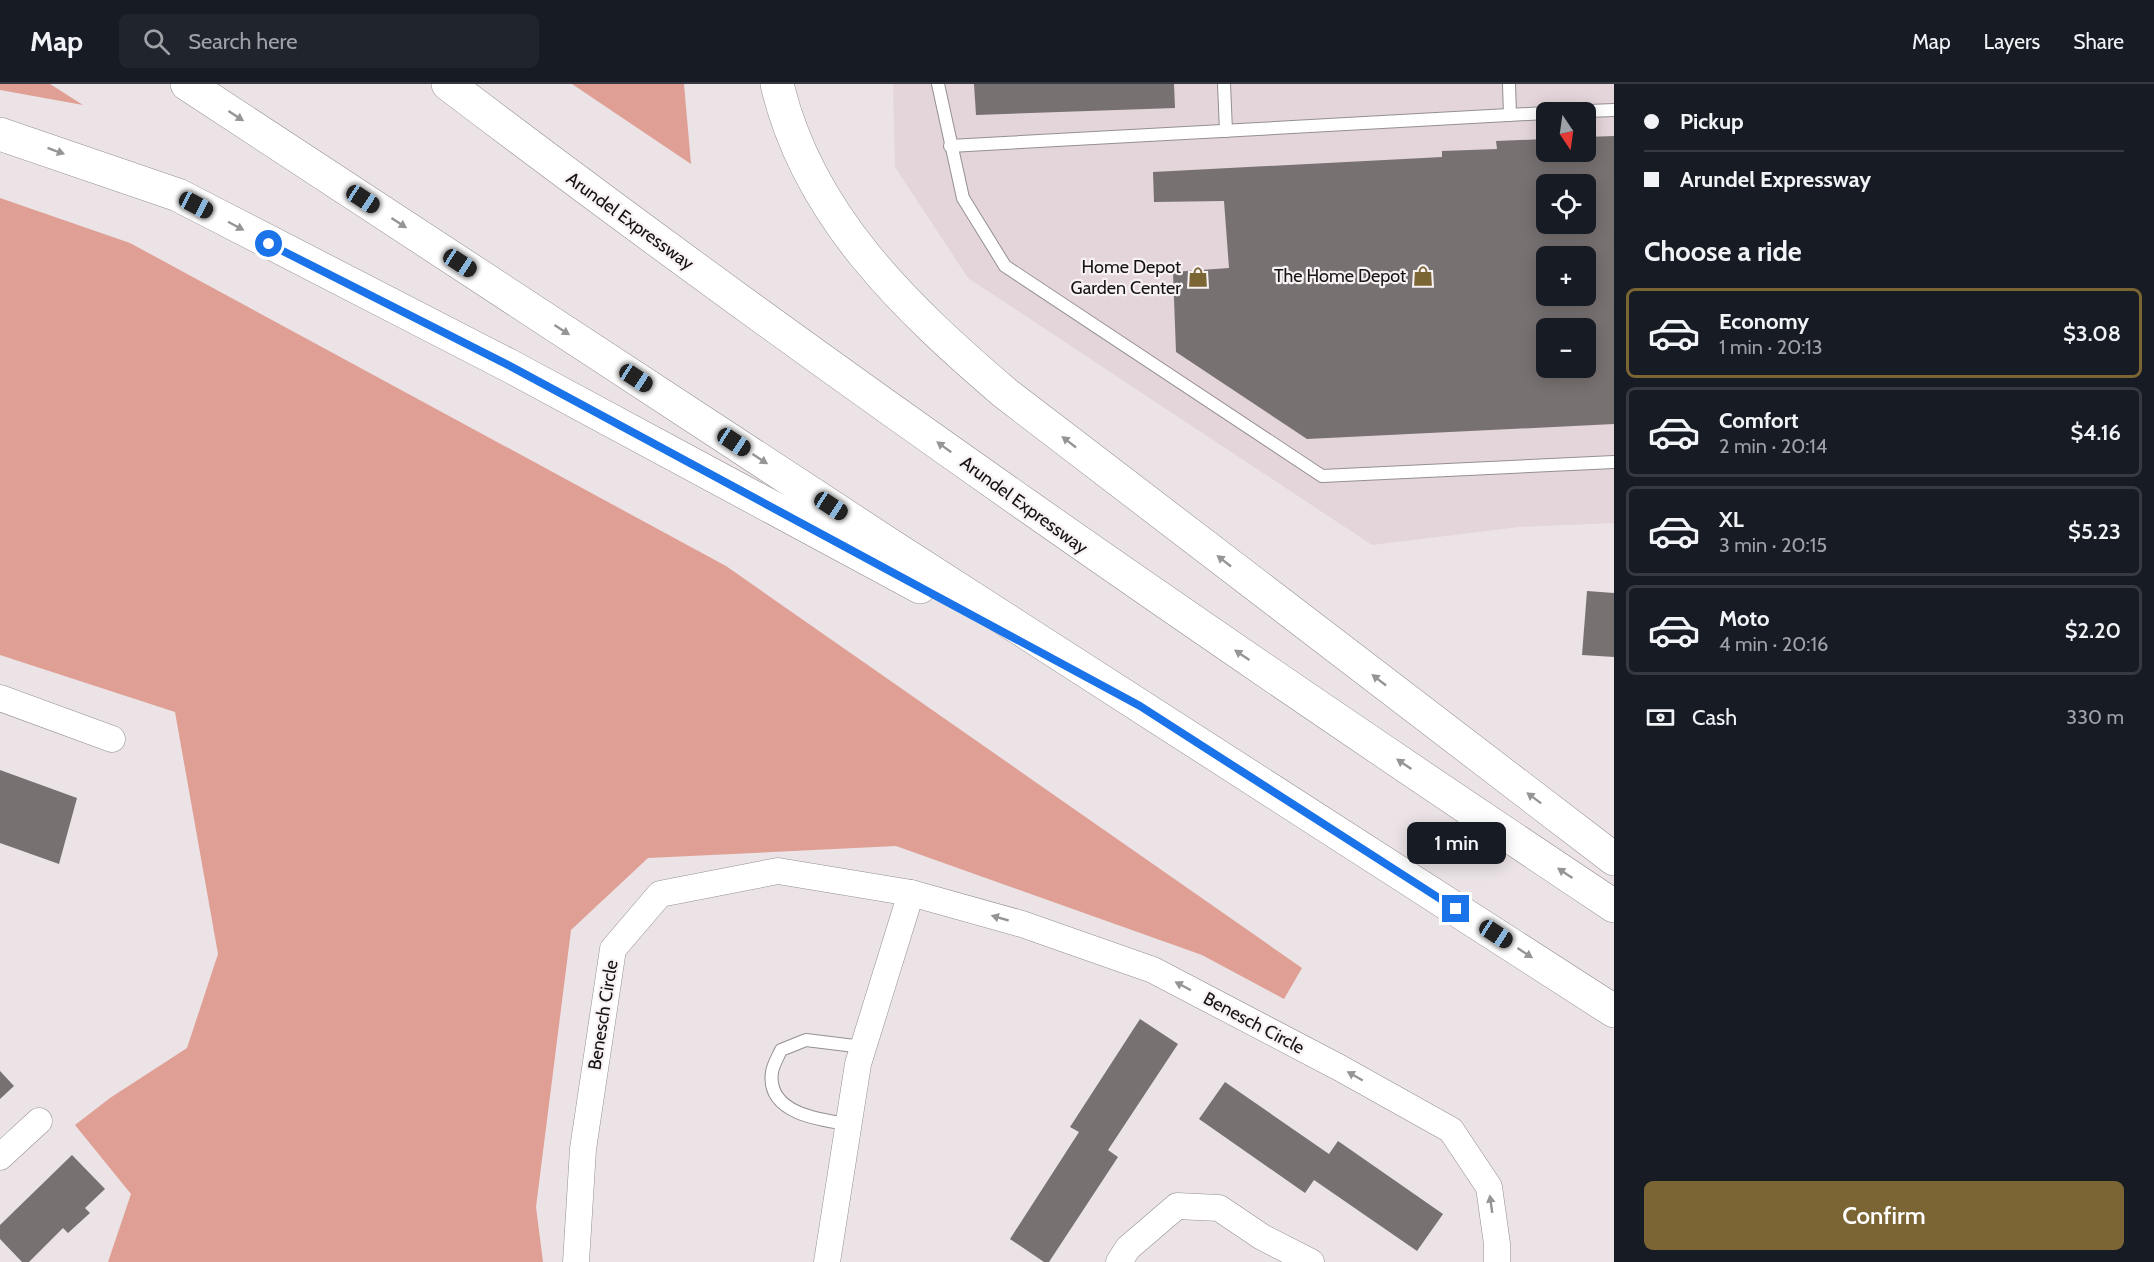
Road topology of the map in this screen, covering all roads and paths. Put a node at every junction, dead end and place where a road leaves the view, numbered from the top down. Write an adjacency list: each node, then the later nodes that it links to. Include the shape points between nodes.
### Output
1 (187, 84): 16 (highway, one-way to 16)
2 (448, 84): 20 (highway, Arundel Expressway, one-way to 2, via 1097,557 632,224)
3 (777, 84): 18 (highway, one-way to 3, via 1005,393 937,335 888,285 825,201 800,148)
4 (938, 84): 13 (lane)
5 (1224, 84): 11 (lane)
6 (1509, 84): 10 (lane)
7 (1614, 110): 8 (lane)
8 (1596, 111)
9 (1536, 114): 10 (lane)
10 (1510, 115): 11 (lane)
11 (1226, 131): 13 (lane)
12 (0, 134): 16 (highway, one-way to 16, via 178,195 510,366)
13 (950, 146): 14 (lane, via 963,198 1005,266 1322,476)
14 (1614, 462)
15 (0, 698): 17 (street)
16 (1140, 706): 21 (highway, one-way to 21)
17 (112, 740)
18 (1614, 859)
19 (911, 893): 22 (street); 26 (street, Benesch Circle, via 778,871 660,894 613,949 583,1149); 30 (street, Benesch Circle, one-way to 19, via 1489,1187 1450,1130 1153,970 1022,924)
20 (1614, 906)
21 (1614, 1011)
22 (863, 1047): 24 (street); 24 (lane, via 806,1040 781,1050 772,1072 775,1094 791,1110 820,1121)
23 (39, 1121): 25 (street)
24 (848, 1124): 27 (street)
25 (0, 1157)
26 (576, 1262)
27 (827, 1262)
28 (1119, 1262): 29 (street, via 1128,1248 1177,1206 1220,1208)
29 (1311, 1262)
30 (1497, 1262)

